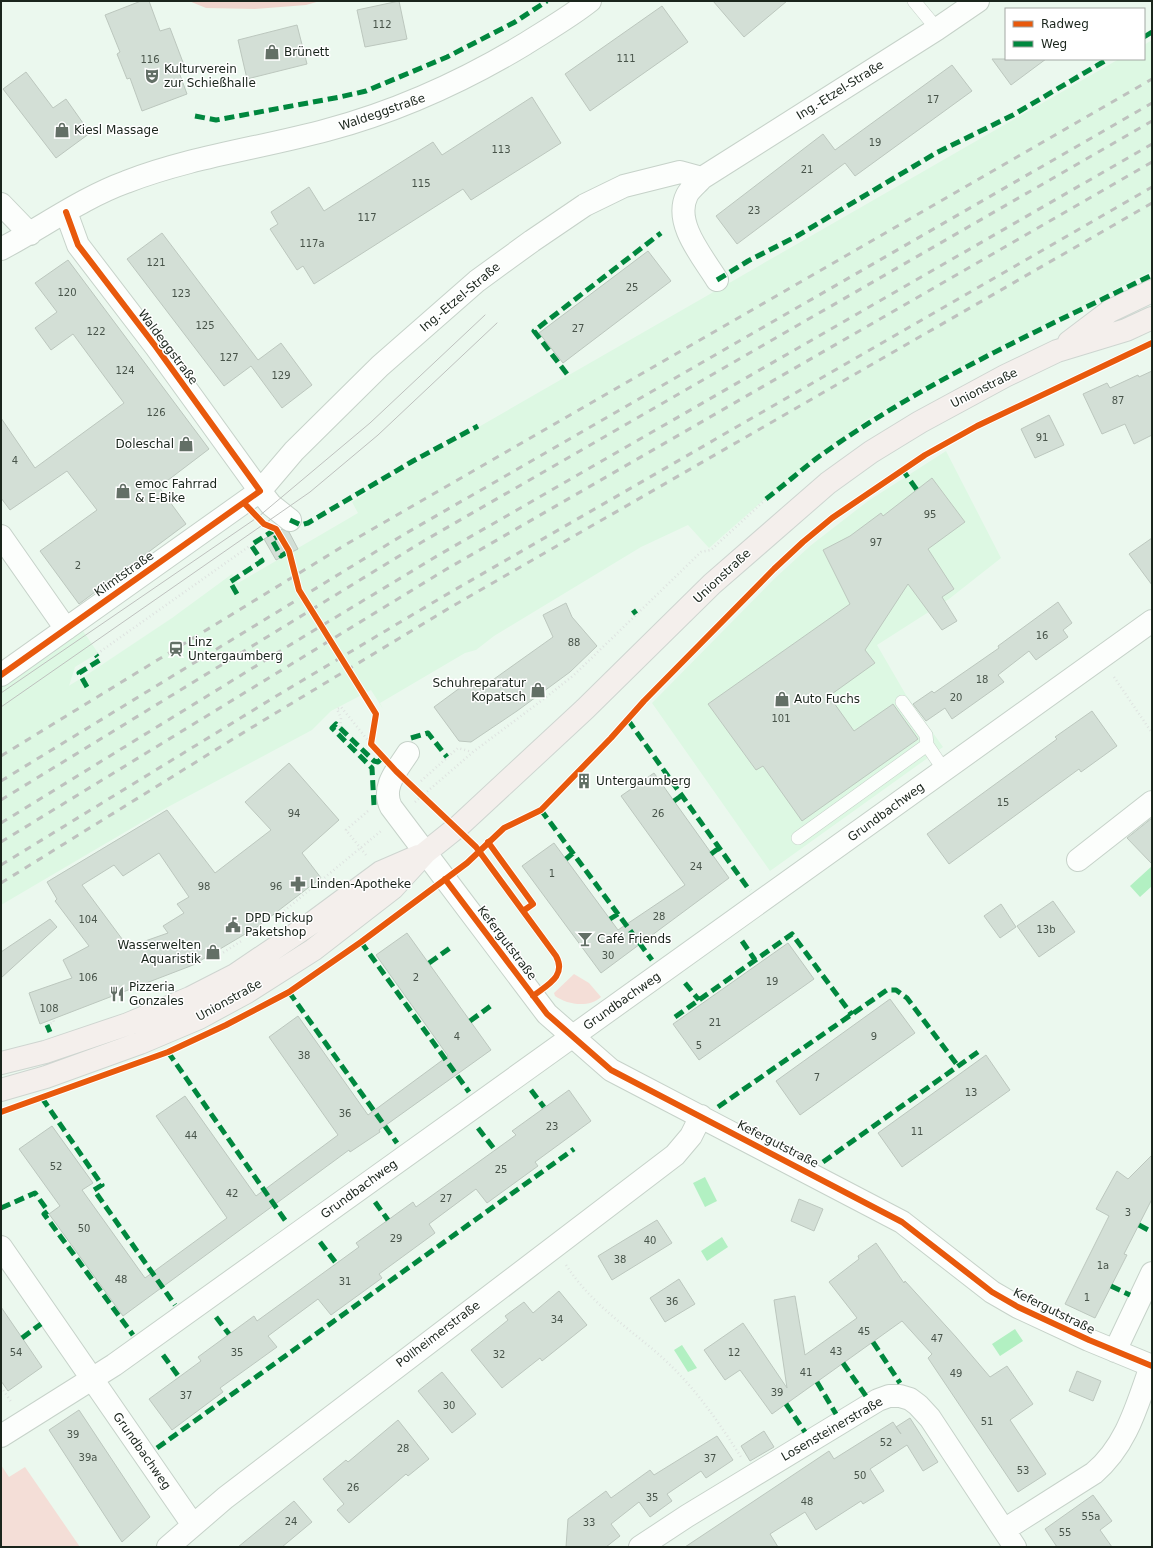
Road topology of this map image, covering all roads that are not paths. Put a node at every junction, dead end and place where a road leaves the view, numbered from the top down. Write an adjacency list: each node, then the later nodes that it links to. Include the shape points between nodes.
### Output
1 (590, 1): 7 (street, Waldeggstraße, via 473,74 401,107 328,130 158,171 93,196)
2 (914, 1): 4 (lane)
3 (978, 1): 4 (street, Ing.-Etzel-Straße)
4 (937, 29): 5 (street, Ing.-Etzel-Straße)
5 (702, 178): 10 (street, Ing.-Etzel-Straße, via 687,195 684,212 686,229); 14 (street, Ing.-Etzel-Straße, via 680,172 624,186 585,205 532,241 477,281 380,366 294,451)
6 (1, 204): 8 (street)
7 (66, 212): 8 (street, Waldeggstraße); 14 (street, Waldeggstraße, via 78,245 156,347)
8 (30, 234): 9 (street, Waldeggstraße)
9 (1, 249)
10 (717, 280)
11 (1152, 290): 13 (main road, Unionstraße, via 1110,311)
12 (1152, 318): 13 (main road, Unionstraße, via 1126,330)
13 (1057, 351): 26 (main road, Unionstraße, via 920,422 871,452 828,483 712,584 585,709 460,825)
14 (260, 491): 15 (street, Waldeggstraße, via 271,505); 18 (street, Klimtstraße)
15 (290, 520)
16 (1, 536): 18 (street)
17 (1152, 621): 23 (street, Grundbachweg)
18 (66, 629): 19 (street, Klimtstraße)
19 (1, 675)
20 (902, 702): 21 (lane, via 926,735)
21 (926, 745): 23 (lane); 25 (lane)
22 (408, 754): 26 (street, via 393,776 386,794 391,807)
23 (944, 770): 28 (street, Grundbachweg)
24 (1152, 802): 27 (street)
25 (798, 838)
26 (425, 853): 28 (street, Kefergutstraße, via 548,1014); 29 (main road, Unionstraße, via 380,872 235,975 190,998 128,1024 45,1052); 30 (main road, Unionstraße, via 393,888 362,913 312,950 247,992 199,1018 140,1043 46,1077)
27 (1078, 860)
28 (572, 1036): 31 (street, Kefergutstraße, via 611,1070); 36 (street, Grundbachweg, via 114,1365)
29 (1, 1063)
30 (1, 1090)
31 (701, 1116): 34 (street, Kefergutstraße, via 902,1222 992,1292 1047,1321); 38 (street, Pollheimerstraße, via 691,1136 675,1155 441,1331 220,1501)
32 (1, 1247): 36 (street, Grundbachweg)
33 (1152, 1272): 34 (street)
34 (1115, 1351): 35 (street, Kefergutstraße)
35 (1152, 1366): 39 (street, Losensteinerstraße, via 1125,1436 1106,1462)
36 (91, 1378): 37 (street, Grundbachweg); 38 (street, Grundbachweg)
37 (1, 1436)
38 (193, 1525): 40 (street, Pollheimerstraße)
39 (1009, 1538): 41 (street, Losensteinerstraße, via 930,1418 910,1399 889,1396 820,1435)
40 (168, 1547)
41 (640, 1547)

